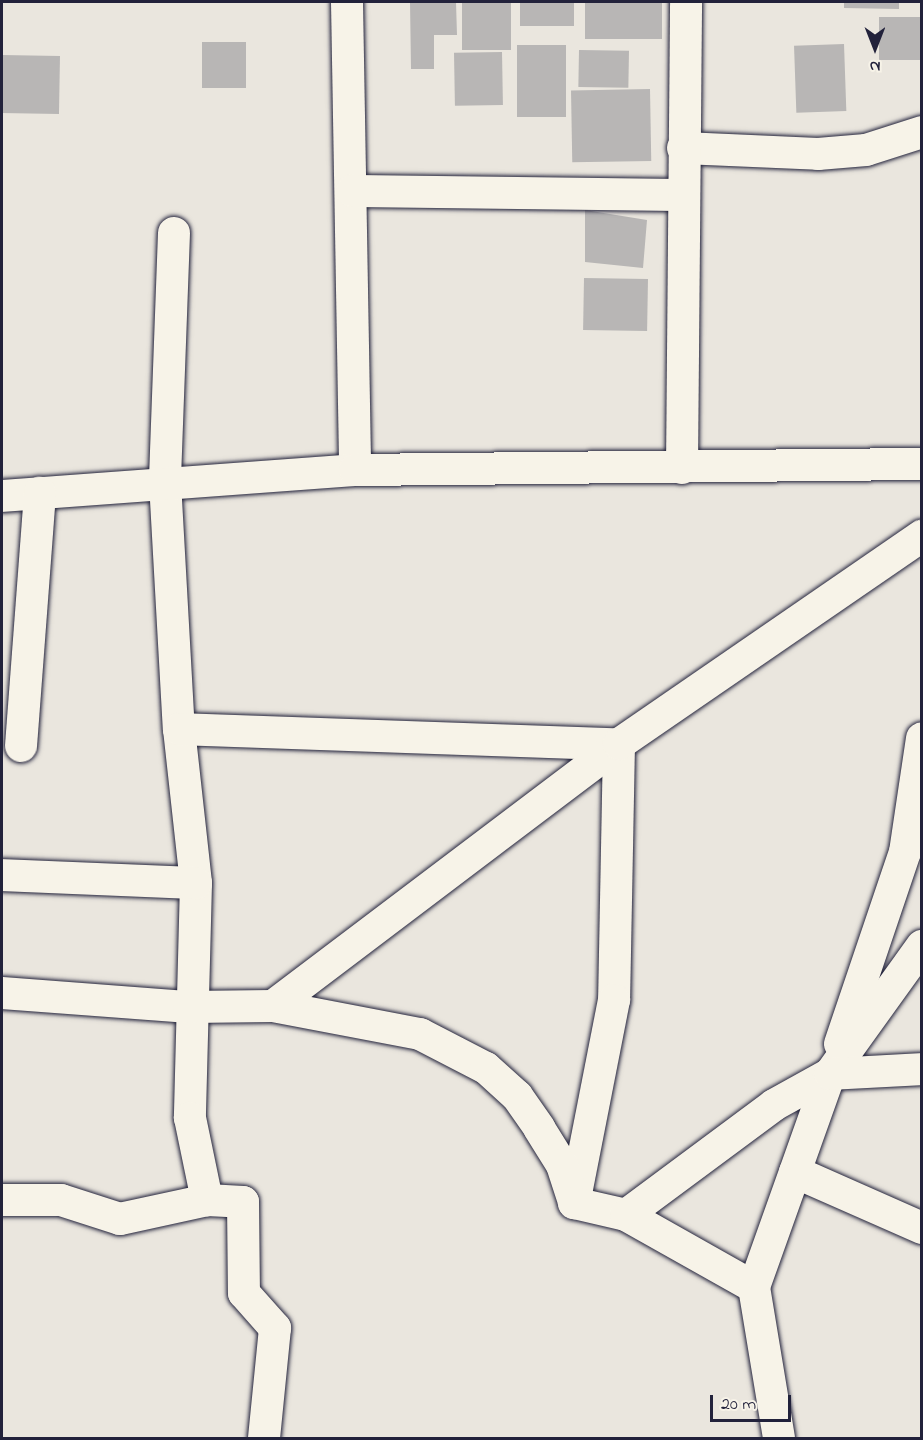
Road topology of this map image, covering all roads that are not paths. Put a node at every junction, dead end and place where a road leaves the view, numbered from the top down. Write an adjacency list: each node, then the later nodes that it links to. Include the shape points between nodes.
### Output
1 (347, 2): 6 (street)
2 (686, 2): 5 (street)
3 (921, 132): 4 (street); 5 (street, via 866,150 818,154)
4 (921, 140)
5 (684, 148): 7 (street)
6 (352, 191): 7 (street); 11 (street)
7 (683, 195): 10 (street)
8 (174, 233): 12 (street)
9 (921, 464): 10 (street)
10 (682, 468): 11 (street)
11 (355, 470): 12 (street)
12 (165, 482): 13 (street); 16 (street)
13 (39, 493): 14 (street); 19 (street)
14 (2, 496)
15 (921, 536): 18 (street)
16 (179, 729): 18 (street); 22 (street)
17 (921, 738): 20 (street)
18 (619, 744): 25 (street); 32 (street, via 614,1000)
19 (21, 746)
20 (913, 854): 28 (street)
21 (2, 875): 22 (street)
22 (196, 883): 26 (street)
23 (921, 946): 28 (street)
24 (2, 993): 26 (street)
25 (273, 1006): 26 (street); 32 (street, via 420,1034 486,1068 517,1096 539,1128 562,1165)
26 (189, 1007): 31 (street, via 190,1118)
27 (921, 1069): 28 (street)
28 (830, 1074): 29 (street); 33 (street, via 774,1105)
29 (795, 1172): 34 (street); 35 (street)
30 (2, 1200): 31 (street, via 61,1200 120,1219)
31 (207, 1200): 36 (street, via 238,1199 245,1206 244,1293 275,1328)
32 (574, 1203): 33 (street)
33 (626, 1215): 35 (street)
34 (921, 1228)
35 (754, 1287): 37 (street)
36 (264, 1438)
37 (779, 1438)

